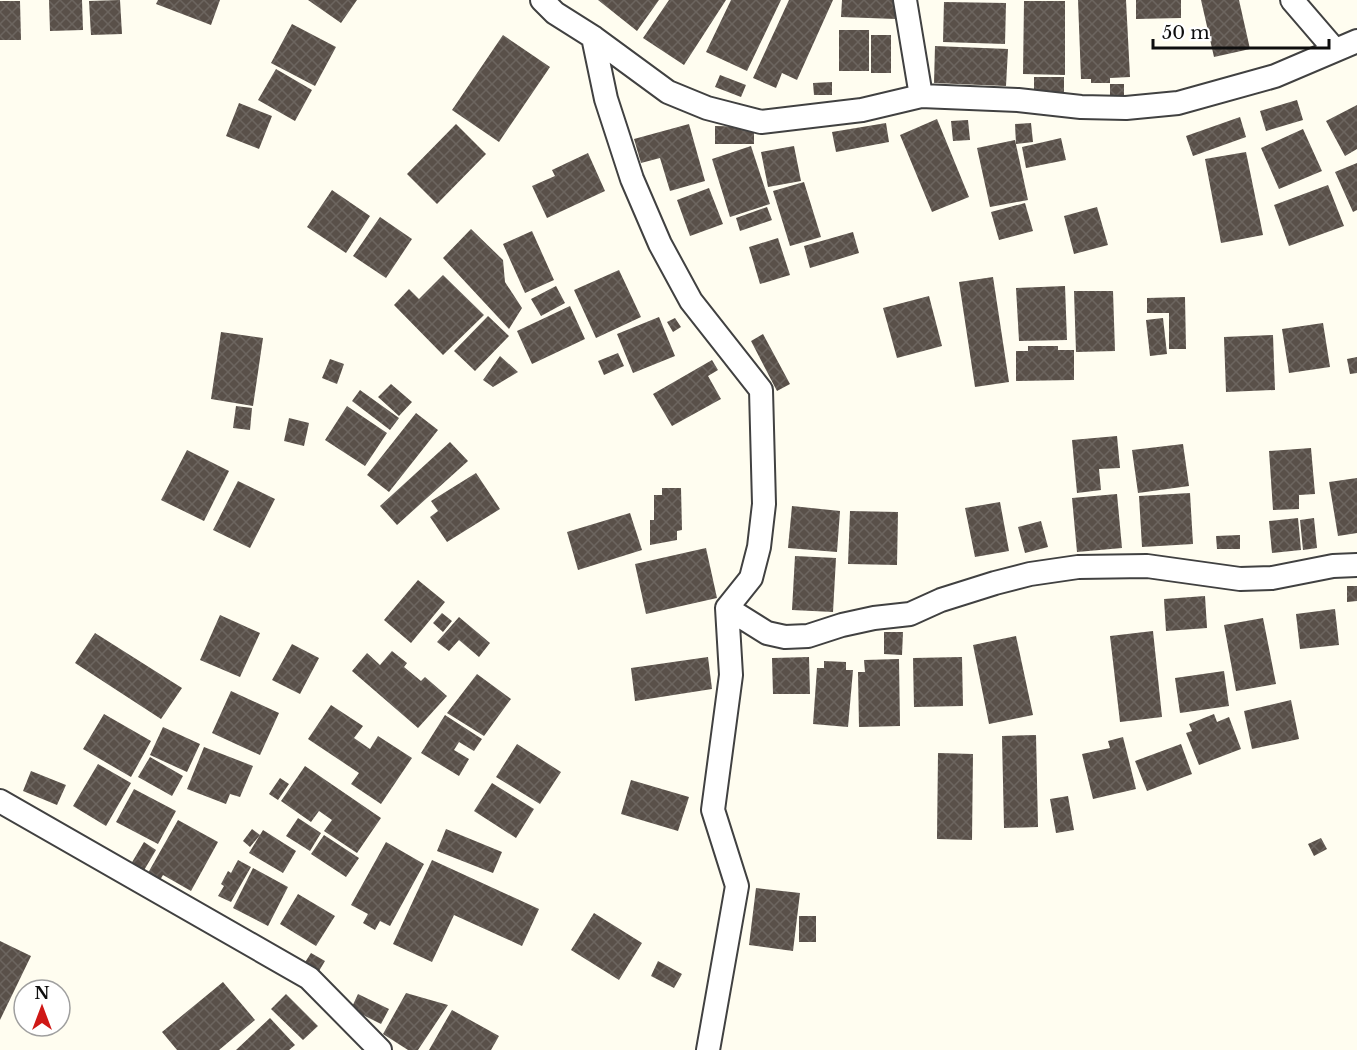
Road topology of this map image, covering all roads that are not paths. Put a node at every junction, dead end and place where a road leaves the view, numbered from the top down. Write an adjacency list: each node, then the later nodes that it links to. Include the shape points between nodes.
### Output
1 (542, 0): 4 (street)
2 (905, 0): 7 (street)
3 (1292, 0): 6 (street)
4 (593, 37): 7 (street, via 668,92 707,108 761,122 862,110); 9 (street, via 606,99 632,179 660,244 691,301 761,390 764,504 759,547 751,578)
5 (1357, 41): 6 (street)
6 (1335, 50): 7 (street, via 1275,76 1178,103 1081,107)
7 (921, 96)
8 (1357, 565): 9 (street, via 1240,579 1148,566 1078,567 1030,574 941,600 910,614 874,618 808,636 767,633)
9 (727, 609): 12 (street, via 731,675 713,810 737,886)
10 (0, 801): 11 (street, via 309,978)
11 (380, 1050)
12 (708, 1050)

